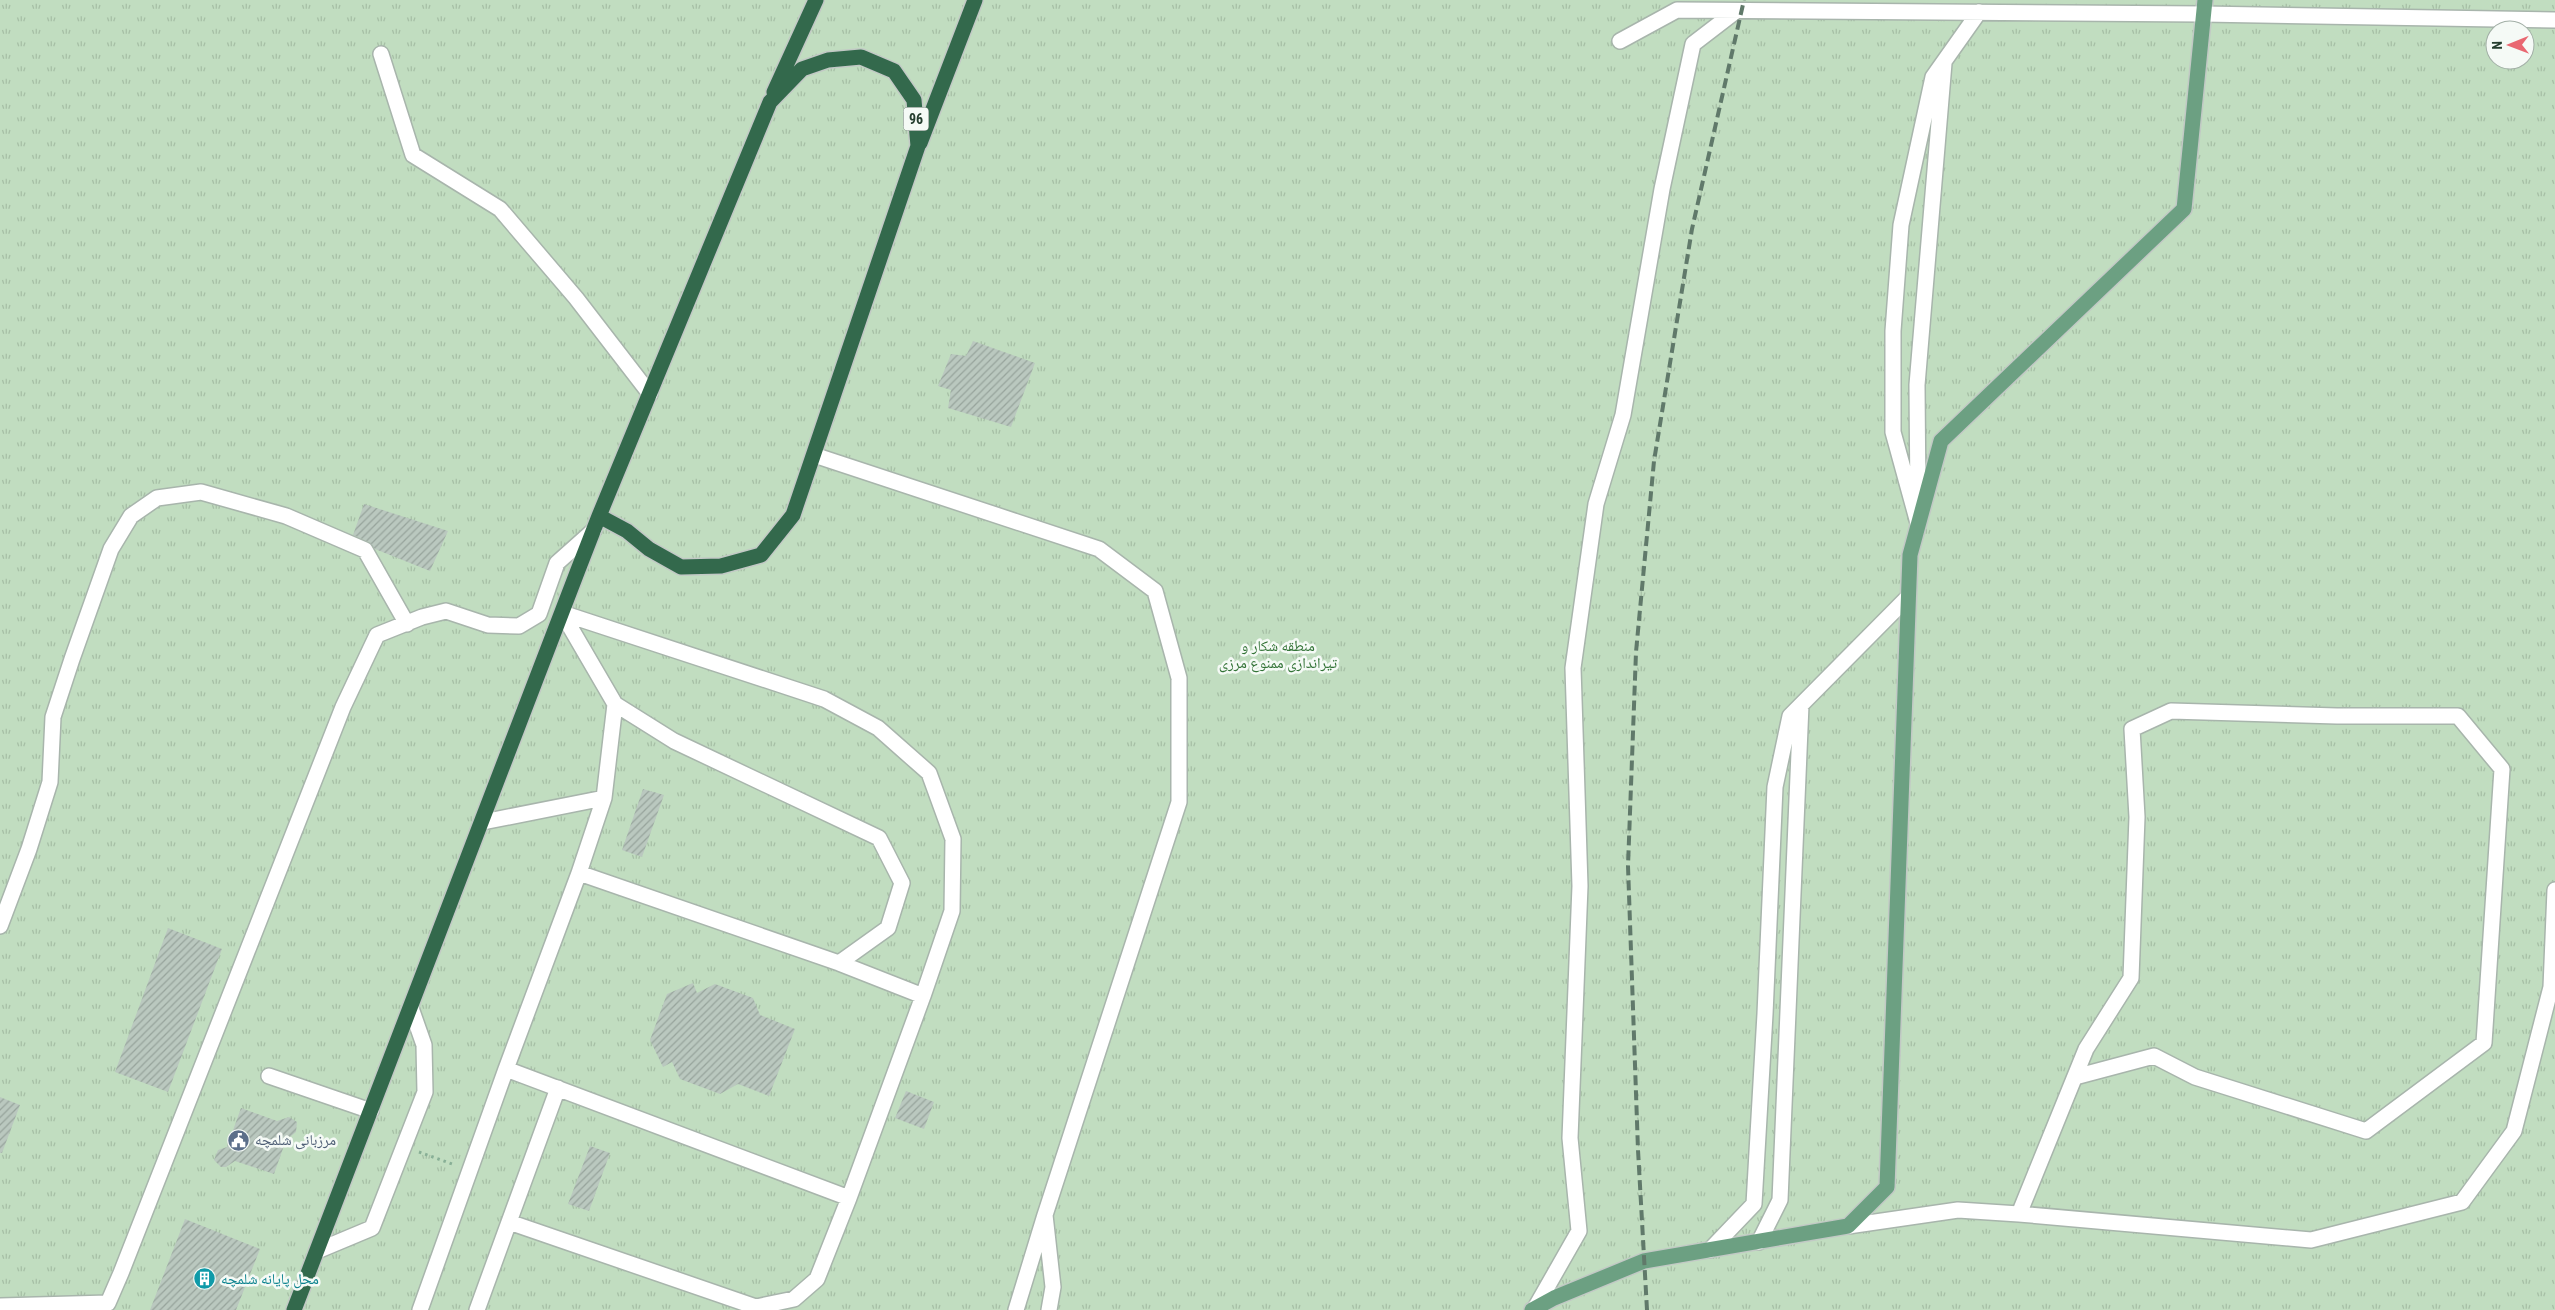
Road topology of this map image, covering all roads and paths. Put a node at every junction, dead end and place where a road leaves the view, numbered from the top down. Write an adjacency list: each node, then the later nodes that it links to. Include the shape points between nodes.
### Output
1 (816, 0): 10 (highway, 96)
2 (975, 0): 11 (highway, 96)
3 (2204, 7): 5 (lane); 6 (lane); 15 (main road, via 2184,209 1941,441)
4 (1736, 11): 5 (lane); 7 (lane, via 1678,10); 50 (lane, via 1693,44 1662,189 1623,415 1596,504 1573,668 1580,886 1570,1138 1579,1231)
5 (1979, 12): 9 (lane)
6 (2555, 20)
7 (1620, 41)
8 (382, 54): 12 (lane, via 413,155 500,209 576,298)
9 (1944, 61): 15 (lane, via 1917,385); 15 (lane, via 1933,77 1901,225 1893,331 1893,432)
10 (770, 102): 11 (highway, 96, via 802,69 828,60 861,57 894,71 914,100); 12 (highway, 96)
11 (918, 146): 13 (highway, 96)
12 (650, 394): 14 (highway, 96)
13 (814, 455): 14 (highway, 96, via 793,515 761,555 721,566 682,567 649,549 627,531); 38 (lane, via 1099,549 1154,591 1180,678 1179,802)
14 (597, 523): 17 (highway); 18 (lane, via 557,563 539,614 519,626 488,625 446,611)
15 (1918, 523): 16 (main road, via 1910,556)
16 (1908, 597): 20 (lane); 40 (main road, via 1887,1186)
17 (562, 613): 19 (lane); 22 (highway); 27 (lane, via 824,699 878,728 929,773 953,838 952,911)
18 (407, 624): 25 (lane, via 365,550 286,516 201,492 157,498 131,516 111,549 53,717 50,782); 44 (lane, via 377,635 344,707 108,1303)
19 (615, 704): 21 (lane); 26 (lane, via 674,741 879,838 902,883 888,928)
20 (1801, 705): 41 (lane, via 1780,1200); 42 (lane, via 1790,716 1775,787 1754,1204)
21 (604, 798): 22 (lane); 23 (lane)
22 (483, 822): 28 (highway)
23 (579, 873): 26 (lane); 29 (lane)
24 (2555, 890): 37 (lane, via 2551,987 2514,1131 2462,1202 2311,1240)
25 (0, 926)
26 (839, 963): 27 (lane)
27 (924, 996): 36 (lane)
28 (411, 1008): 33 (highway); 34 (lane, via 424,1045 425,1092)
29 (506, 1069): 32 (lane); 35 (lane)
30 (269, 1076): 33 (lane)
31 (2075, 1077): 31 (lane, via 2086,1049 2131,978 2137,817 2132,729 2170,711 2458,716 2502,769 2484,1043 2366,1131 2195,1077 2154,1056); 37 (lane)
32 (558, 1088): 36 (lane); 39 (lane)
33 (371, 1111): 43 (highway)
34 (404, 1147): 35 (path); 43 (lane, via 372,1228)
35 (470, 1171): 46 (lane)
36 (849, 1198): 39 (lane, via 817,1279 794,1299 756,1307)
37 (2019, 1214): 40 (lane, via 1958,1210)
38 (1045, 1215): 48 (lane); 49 (lane, via 1053,1288)
39 (509, 1222): 47 (lane)
40 (1848, 1226): 41 (main road)
41 (1759, 1242): 42 (main road)
42 (1710, 1250): 50 (main road, via 1644,1261)
43 (317, 1251): 45 (highway)
44 (0, 1306)
45 (294, 1310)
46 (420, 1310)
47 (477, 1310)
48 (1016, 1310)
49 (1049, 1310)
50 (1534, 1310)

